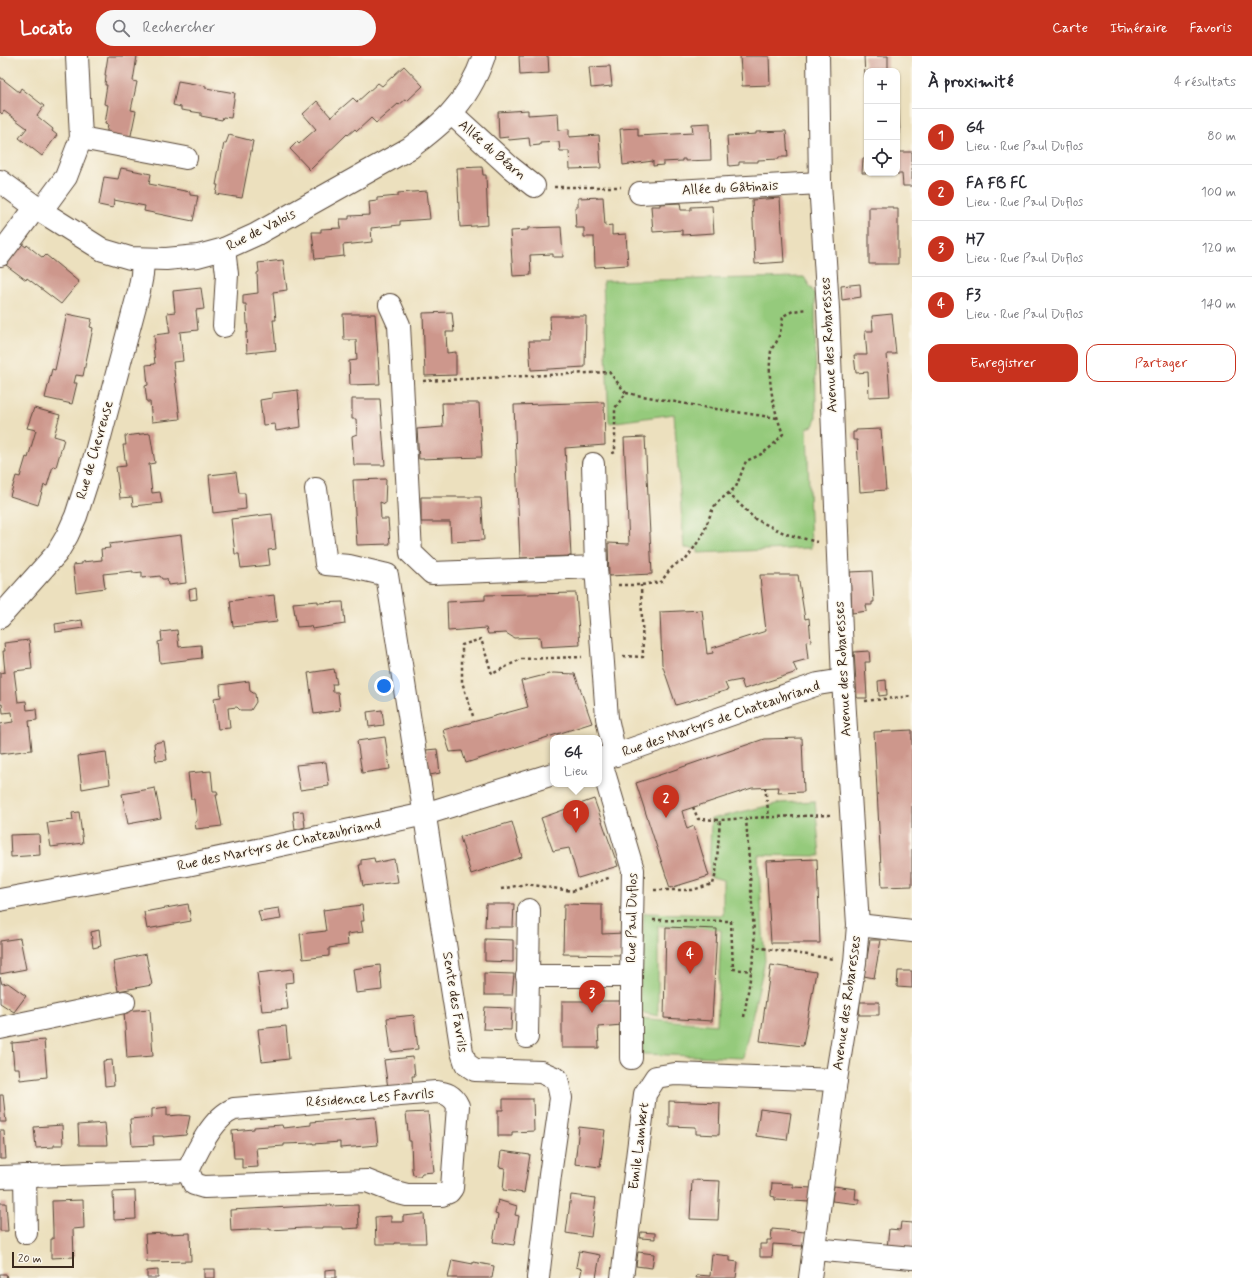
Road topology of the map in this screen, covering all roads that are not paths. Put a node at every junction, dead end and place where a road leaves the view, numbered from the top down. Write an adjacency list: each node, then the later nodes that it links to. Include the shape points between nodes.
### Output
1 (77, 56): 5 (street)
2 (484, 56): 4 (street, Rue de Valois, via 472,82)
3 (818, 56): 8 (street, Avenue des Robaresses)
4 (451, 113): 9 (street, Allée du Béarn); 12 (street, Rue de Valois, via 410,148 255,235)
5 (81, 138): 6 (street); 11 (street, via 66,177)
6 (186, 158)
7 (0, 181): 11 (street, Rue de Valois)
8 (820, 183): 10 (street, Allée du Gâtinais); 21 (street, Avenue des Robaresses, via 828,308)
9 (534, 186)
10 (640, 193)
11 (39, 209): 13 (street); 14 (street, Rue de Valois, via 103,250 119,256)
12 (224, 249): 14 (street, Rue de Valois, via 198,256); 16 (street, via 227,274)
13 (0, 255)
14 (143, 259): 20 (street, Rue de Chevreuse, via 139,290 93,463 76,516 58,552)
15 (390, 305): 19 (street, via 399,325 411,553 432,573)
16 (224, 326)
17 (593, 464): 19 (street, Rue Paul Duflos)
18 (316, 489): 24 (street, via 326,564 349,566 387,575)
19 (597, 576): 22 (street, Rue Paul Duflos, via 607,718)
20 (0, 617)
21 (843, 680): 22 (street, Rue des Martyrs de Chateaubriand, via 818,684); 27 (street, Avenue des Robaresses)
22 (605, 758): 30 (street, Rue Paul Duflos, via 633,880)
23 (550, 775): 24 (street, Rue des Martyrs de Chateaubriand)
24 (425, 814): 25 (street, Rue des Martyrs de Chateaubriand, via 187,865); 42 (street, Sente des Favrils, via 462,1052 466,1064 475,1070 542,1072 557,1079 561,1098)
25 (0, 900)
26 (529, 910): 29 (street)
27 (858, 925): 28 (street); 35 (street, Avenue des Robaresses, via 855,962)
28 (912, 931)
29 (527, 976): 30 (street); 33 (street)
30 (631, 976): 34 (street, Rue Paul Duflos)
31 (124, 1002): 32 (street)
32 (0, 1028)
33 (527, 1037)
34 (631, 1058)
35 (836, 1080): 40 (street, Avenue des Robaresses); 43 (street, Emile Lambert, via 675,1074 656,1078 645,1094)
36 (188, 1171): 36 (street, Résidence Les Favrils, via 215,1125 226,1112 234,1109 436,1092 450,1096 458,1106 452,1188 442,1195 407,1195 367,1181 204,1187 194,1184); 37 (street)
37 (25, 1176): 38 (street); 39 (street)
38 (0, 1177)
39 (26, 1233)
40 (814, 1249): 41 (street); 44 (street, Avenue des Robaresses)
41 (912, 1258)
42 (538, 1278)
43 (622, 1278)
44 (810, 1278)

